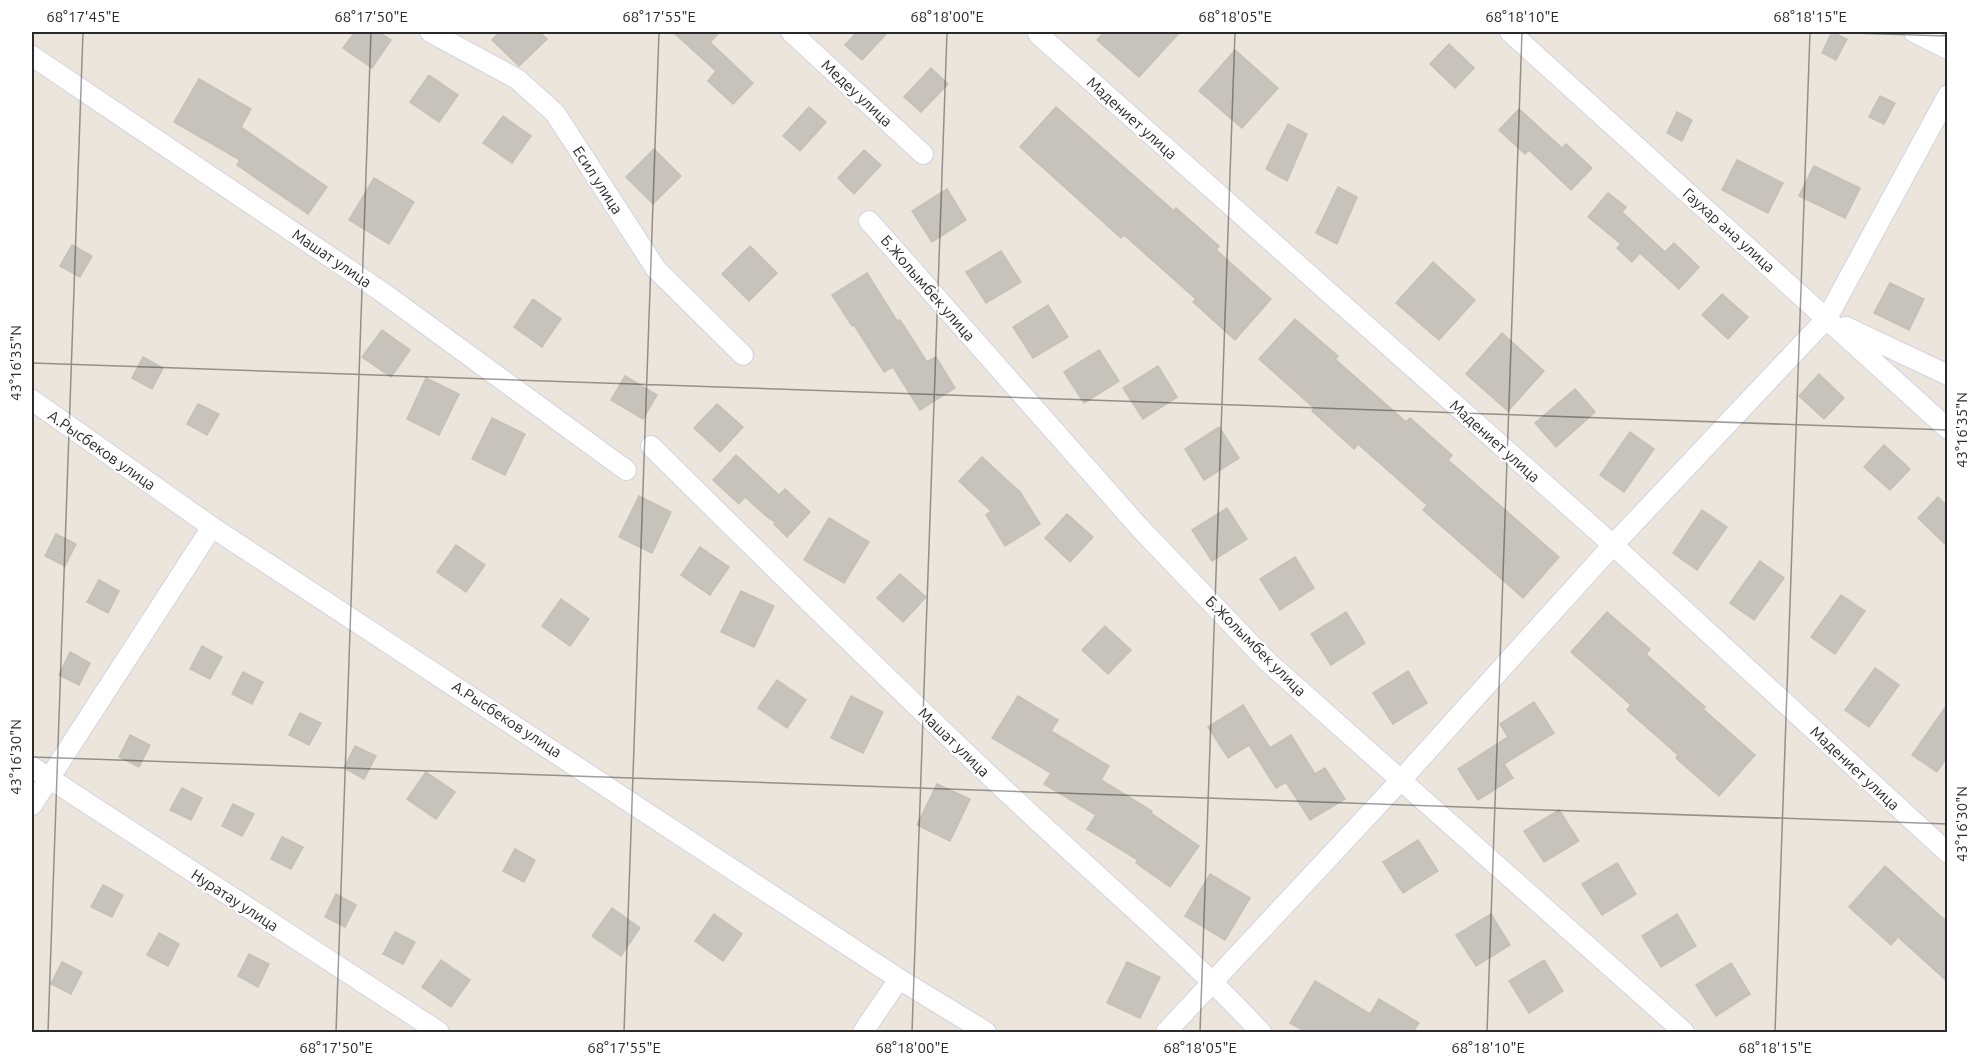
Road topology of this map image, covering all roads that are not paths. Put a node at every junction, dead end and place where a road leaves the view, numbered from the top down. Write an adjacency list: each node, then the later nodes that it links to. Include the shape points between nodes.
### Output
1 (430, 32): 12 (street, Есил улица, via 517,79 555,113 656,269)
2 (790, 32): 9 (street, Медеу улица)
3 (1509, 32): 11 (street, Гаухар ана улица)
4 (1914, 32): 6 (street)
5 (1038, 34): 19 (street, Мадениет улица)
6 (1947, 49)
7 (32, 56): 17 (street, Машат улица, via 382,292)
8 (1947, 95): 11 (street)
9 (922, 154)
10 (868, 221): 22 (street, Б.Жолымбек улица, via 1139,526 1268,662)
11 (1827, 318): 13 (street); 15 (street, Гаухар ана улица); 19 (street)
12 (743, 355)
13 (1947, 375)
14 (32, 400): 18 (street, А.Рысбеков улица)
15 (1947, 429)
16 (651, 446): 26 (street, Машат улица, via 1009,795)
17 (626, 470)
18 (212, 527): 21 (street); 25 (street, А.Рысбеков улица)
19 (1613, 545): 22 (street); 24 (street, Мадениет улица)
20 (32, 767): 21 (street, Нуратау улица)
21 (48, 778): 23 (street); 27 (street, Нуратау улица)
22 (1401, 780): 26 (street); 32 (street, Б.Жолымбек улица)
23 (32, 804)
24 (1947, 853)
25 (899, 979): 28 (street); 29 (street, А.Рысбеков улица)
26 (1213, 982): 30 (street); 31 (street, Машат улица)
27 (439, 1032)
28 (863, 1032)
29 (986, 1032)
30 (1166, 1032)
31 (1261, 1032)
32 (1684, 1032)

